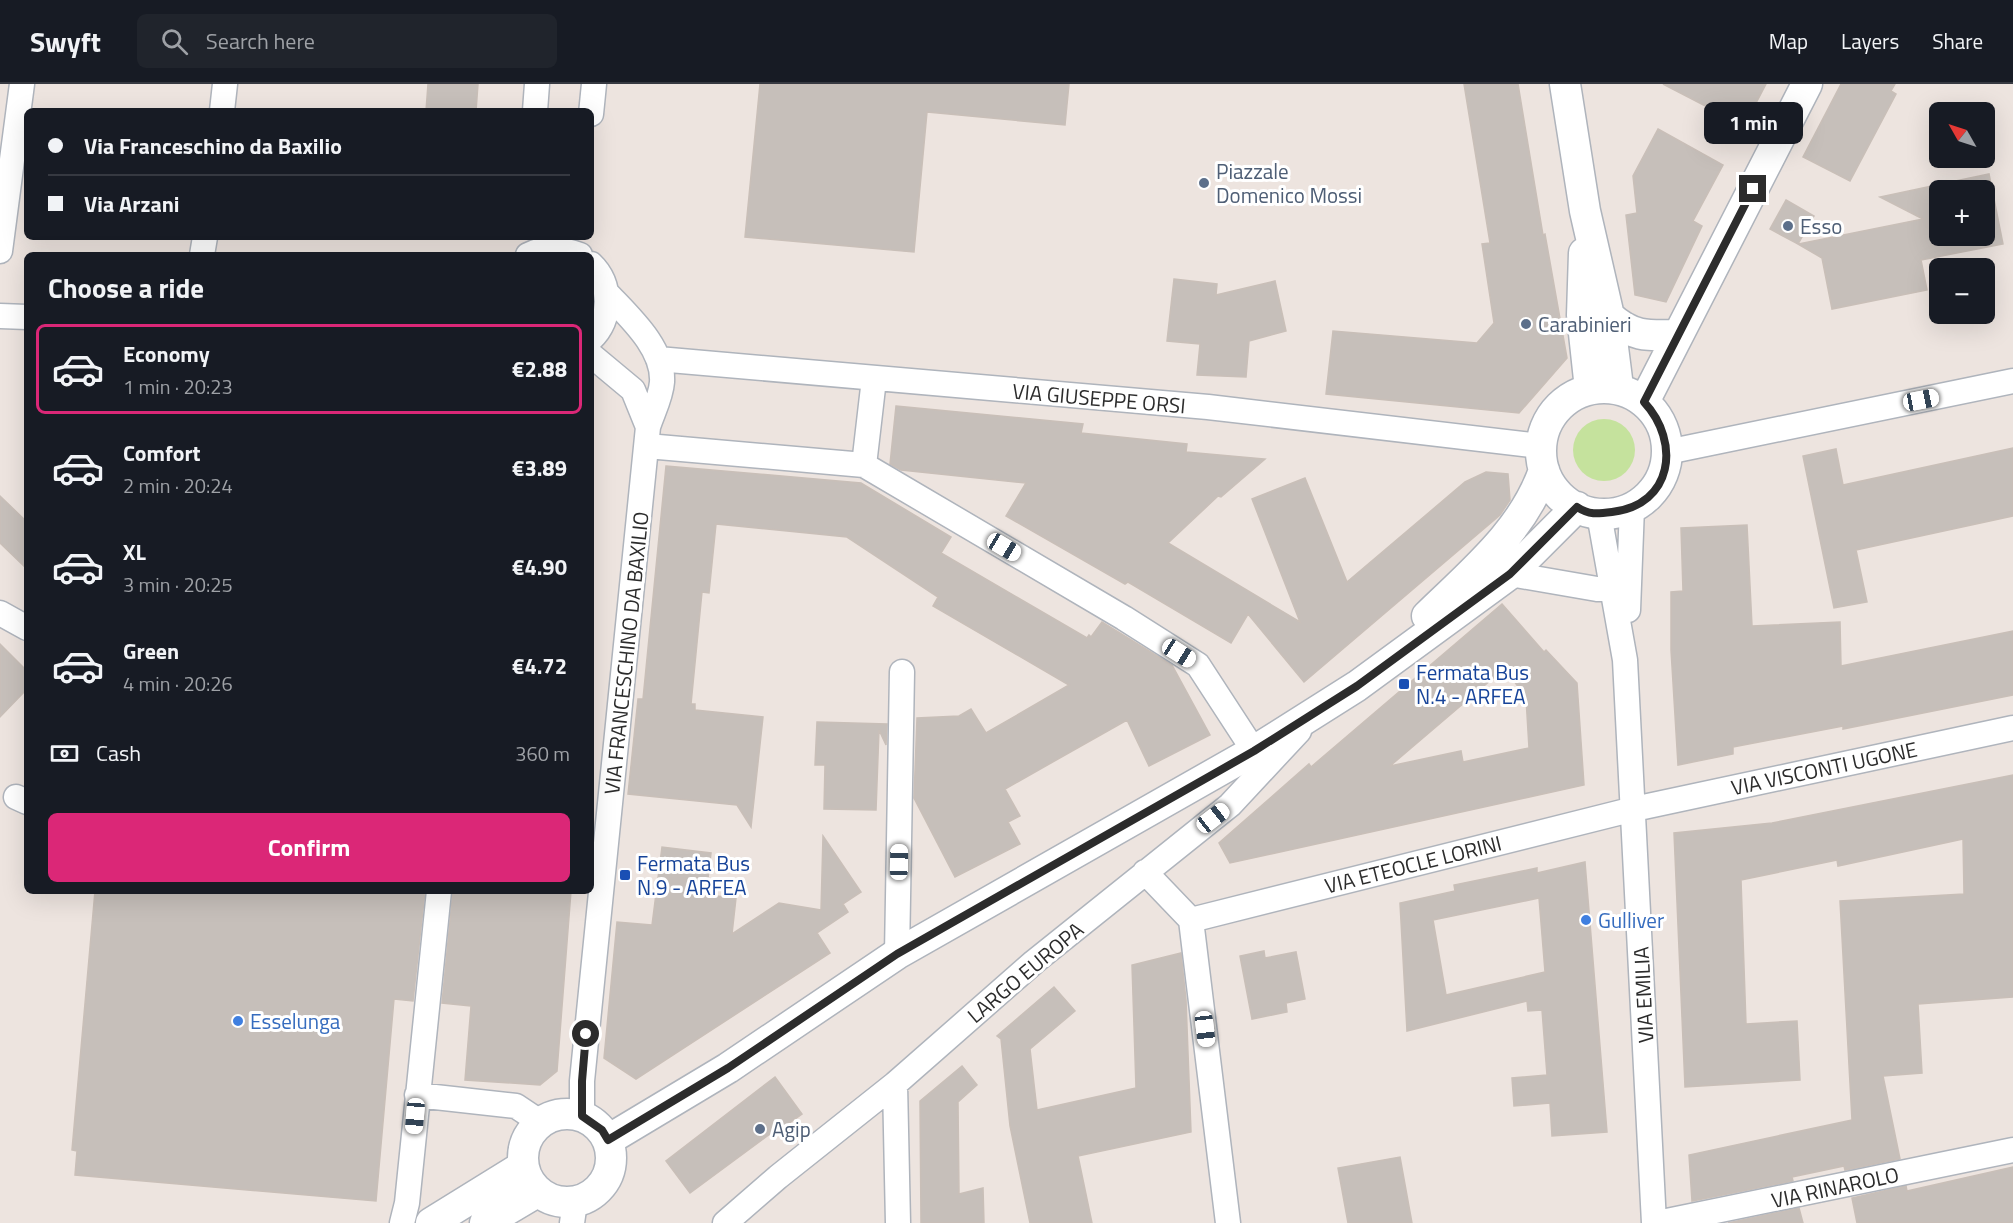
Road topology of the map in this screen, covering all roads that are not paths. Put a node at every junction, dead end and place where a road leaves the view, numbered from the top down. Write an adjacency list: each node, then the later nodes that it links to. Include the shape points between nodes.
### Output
1 (22, 84): 11 (street)
2 (225, 84): 7 (street)
3 (537, 84): 8 (street)
4 (594, 84): 9 (street)
5 (1565, 84): 10 (street)
6 (1807, 84): 20 (street)
7 (222, 108)
8 (535, 108)
9 (592, 108)
10 (1585, 211): 17 (street); 25 (street, via 1582,315)
11 (0, 251)
12 (536, 252): 13 (street)
13 (579, 252)
14 (594, 268): 15 (street)
15 (606, 292): 19 (street, via 607,308); 22 (street, via 635,323)
16 (0, 316): 18 (street)
17 (1609, 316): 20 (street, via 1624,330); 25 (street)
18 (24, 317)
19 (594, 335)
20 (1678, 335): 25 (street)
21 (594, 358): 26 (street, VIA FRANCESCHINO DA BAXILIO, via 633,390)
22 (658, 359): 23 (street, VIA GIUSEPPE ORSI); 26 (street, via 662,383)
23 (874, 379): 28 (street, VIA GIUSEPPE ORSI, via 1208,407); 29 (street)
24 (2013, 381): 27 (street)
25 (1617, 393): 27 (street, via 1656,416); 28 (street, via 1570,397 1554,411 1543,430)
26 (647, 437): 29 (street); 49 (street, VIA FRANCESCHINO DA BAXILIO, via 582,1081)
27 (1667, 452): 30 (street, via 1663,473 1653,492)
28 (1542, 458): 31 (street, via 1545,479 1558,496); 38 (street, LARGO EUROPA, via 1538,487 1524,513 1497,546)
29 (864, 465): 41 (street, via 1198,665)
30 (1632, 507): 31 (street); 36 (street, VIA EMILIA)
31 (1588, 510): 32 (street, LARGO EUROPA); 33 (street, VIA EMILIA)
32 (1510, 574): 33 (street); 38 (street, LARGO EUROPA)
33 (1614, 589): 36 (street, VIA EMILIA)
34 (0, 613): 35 (street)
35 (24, 626)
36 (1625, 660): 42 (street, VIA EMILIA)
37 (902, 672): 46 (street)
38 (1357, 686): 39 (street, LARGO EUROPA)
39 (1317, 712): 41 (street, LARGO EUROPA); 43 (street, LARGO EUROPA, via 1230,805)
40 (2013, 728): 42 (street, VIA VISCONTI UGONE)
41 (1254, 751): 46 (street, LARGO EUROPA)
42 (1634, 809): 45 (street, VIA ETEOCLE LORINI); 62 (street, VIA EMILIA)
43 (1144, 872): 45 (street); 47 (street, LARGO EUROPA)
44 (439, 894): 48 (street)
45 (1191, 920): 61 (street)
46 (897, 954): 51 (street, LARGO EUROPA, via 728,1068)
47 (895, 1084): 59 (street, LARGO EUROPA); 60 (street)
48 (417, 1095): 50 (street, via 516,1106); 56 (street)
49 (582, 1116): 50 (street, via 568,1113); 51 (street, via 602,1130)
50 (540, 1122): 53 (street, via 525,1142)
51 (608, 1140): 55 (street, via 611,1166 606,1179)
52 (2013, 1150): 62 (street, VIA RINAROLO)
53 (523, 1166): 54 (street); 57 (street)
54 (537, 1192): 55 (street); 58 (street)
55 (574, 1213)
56 (402, 1223)
57 (431, 1223)
58 (485, 1223)
59 (725, 1223)
60 (898, 1223)
61 (1228, 1223)
62 (1655, 1223)

